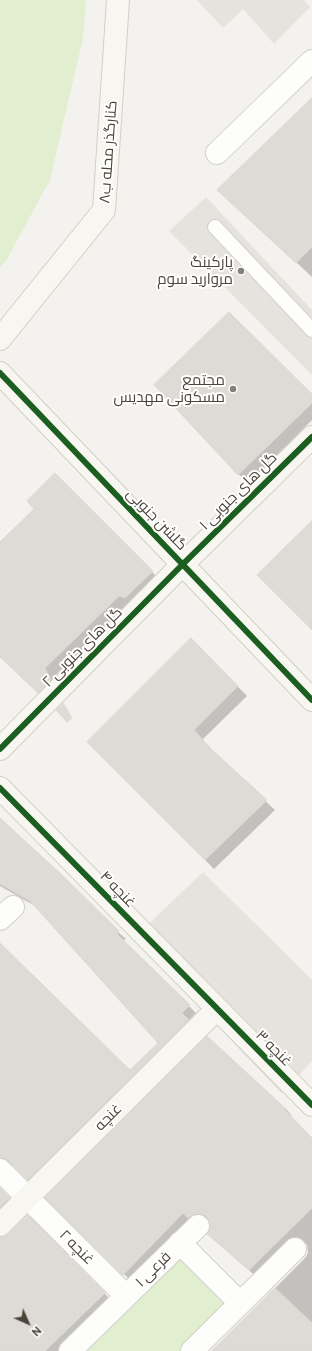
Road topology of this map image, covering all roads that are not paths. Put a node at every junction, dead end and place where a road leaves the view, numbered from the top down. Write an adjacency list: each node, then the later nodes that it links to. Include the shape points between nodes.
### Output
1 (118, 0): 6 (street, کنارگذر محله ب۸, via 104,210)
2 (312, 61): 3 (street)
3 (217, 153)
4 (215, 227): 5 (lane)
5 (312, 330)
6 (0, 340)
7 (0, 373): 9 (street, گلشن جنوبی)
8 (312, 437): 9 (street, گل های جنوبی ۱)
9 (183, 564): 10 (street, گلشن جنوبی); 11 (street, گل های جنوبی ۲)
10 (312, 700)
11 (0, 749)
12 (0, 788): 13 (street, غنچه ۴)
13 (217, 1009): 14 (street, غنچه ۳); 16 (street, غنچه)
14 (312, 1105)
15 (0, 1170): 16 (street, غنچه ۲)
16 (28, 1198): 17 (street, غنچه); 21 (street, غنچه ۲)
17 (0, 1225)
18 (198, 1226): 19 (street, فرعی ۱)
19 (180, 1243): 21 (street, فرعی ۱); 22 (street)
20 (295, 1249): 22 (street)
21 (126, 1296): 23 (street, فرعی ۱)
22 (240, 1303): 24 (street)
23 (70, 1351)
24 (192, 1351)

